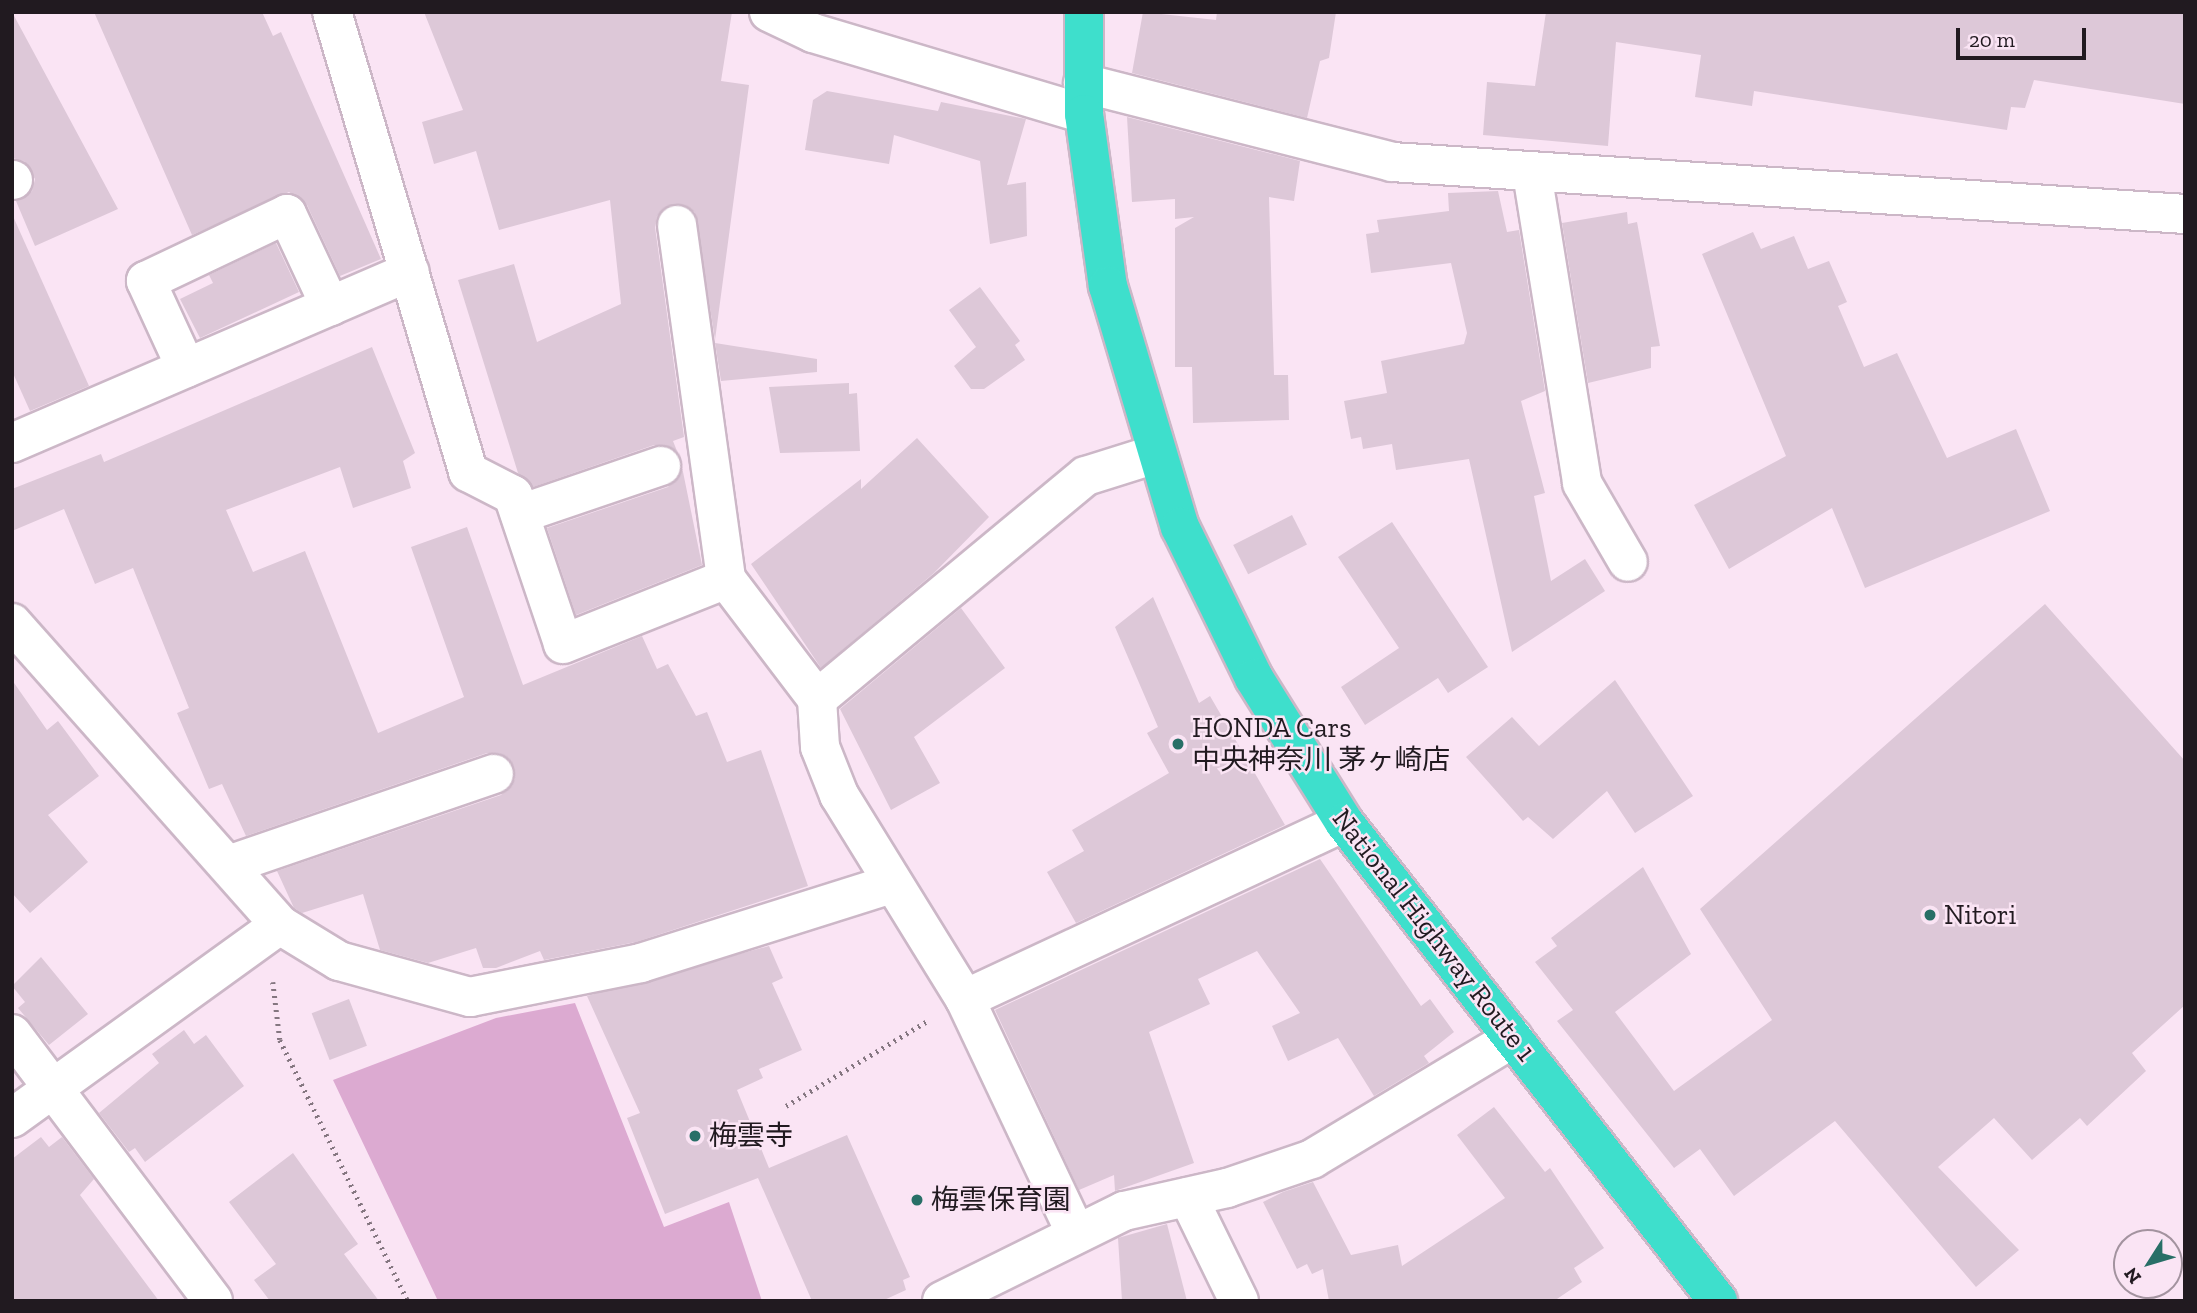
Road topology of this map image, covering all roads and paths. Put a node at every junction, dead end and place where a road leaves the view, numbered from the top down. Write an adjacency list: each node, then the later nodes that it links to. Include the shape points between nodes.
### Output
1 (332, 12): 8 (street)
2 (769, 12): 4 (street, via 813,33)
3 (1084, 12): 4 (highway, National Highway Route 1)
4 (1084, 98): 5 (street, via 1392,162); 12 (highway, National Highway Route 1, via 1108,286)
5 (1532, 173): 6 (street); 15 (street, via 1582,482)
6 (2185, 214)
7 (677, 225): 16 (street)
8 (410, 272): 9 (street); 14 (street, via 468,472 513,495)
9 (330, 306): 10 (street); 10 (street, via 287,214 146,281)
10 (186, 368): 11 (street)
11 (12, 443)
12 (1156, 454): 18 (street, via 1086,476); 20 (highway, National Highway Route 1, via 1180,527 1254,678)
13 (661, 466): 14 (street)
14 (520, 514): 16 (street, via 563,644)
15 (1628, 562)
16 (726, 579): 18 (street)
17 (12, 623): 21 (street)
18 (817, 699): 22 (street, via 820,747 839,795)
19 (494, 774): 21 (street)
20 (1344, 822): 24 (street); 26 (highway, National Highway Route 1)
21 (228, 865): 23 (street)
22 (892, 884): 23 (street, via 641,963 470,998 339,961); 24 (street)
23 (274, 930): 27 (street); 34 (path, via 281,1040)
24 (965, 999): 28 (path); 31 (street)
25 (12, 1034): 27 (street)
26 (1513, 1038): 30 (street, via 1312,1159); 37 (highway, National Highway Route 1)
27 (55, 1085): 29 (street); 33 (street)
28 (786, 1106)
29 (12, 1118)
30 (1188, 1197): 31 (street, via 1125,1211); 36 (street)
31 (1075, 1232): 32 (street)
32 (992, 1287): 35 (street)
33 (213, 1301)
34 (408, 1301)
35 (942, 1301)
36 (1239, 1301)
37 (1718, 1301)

